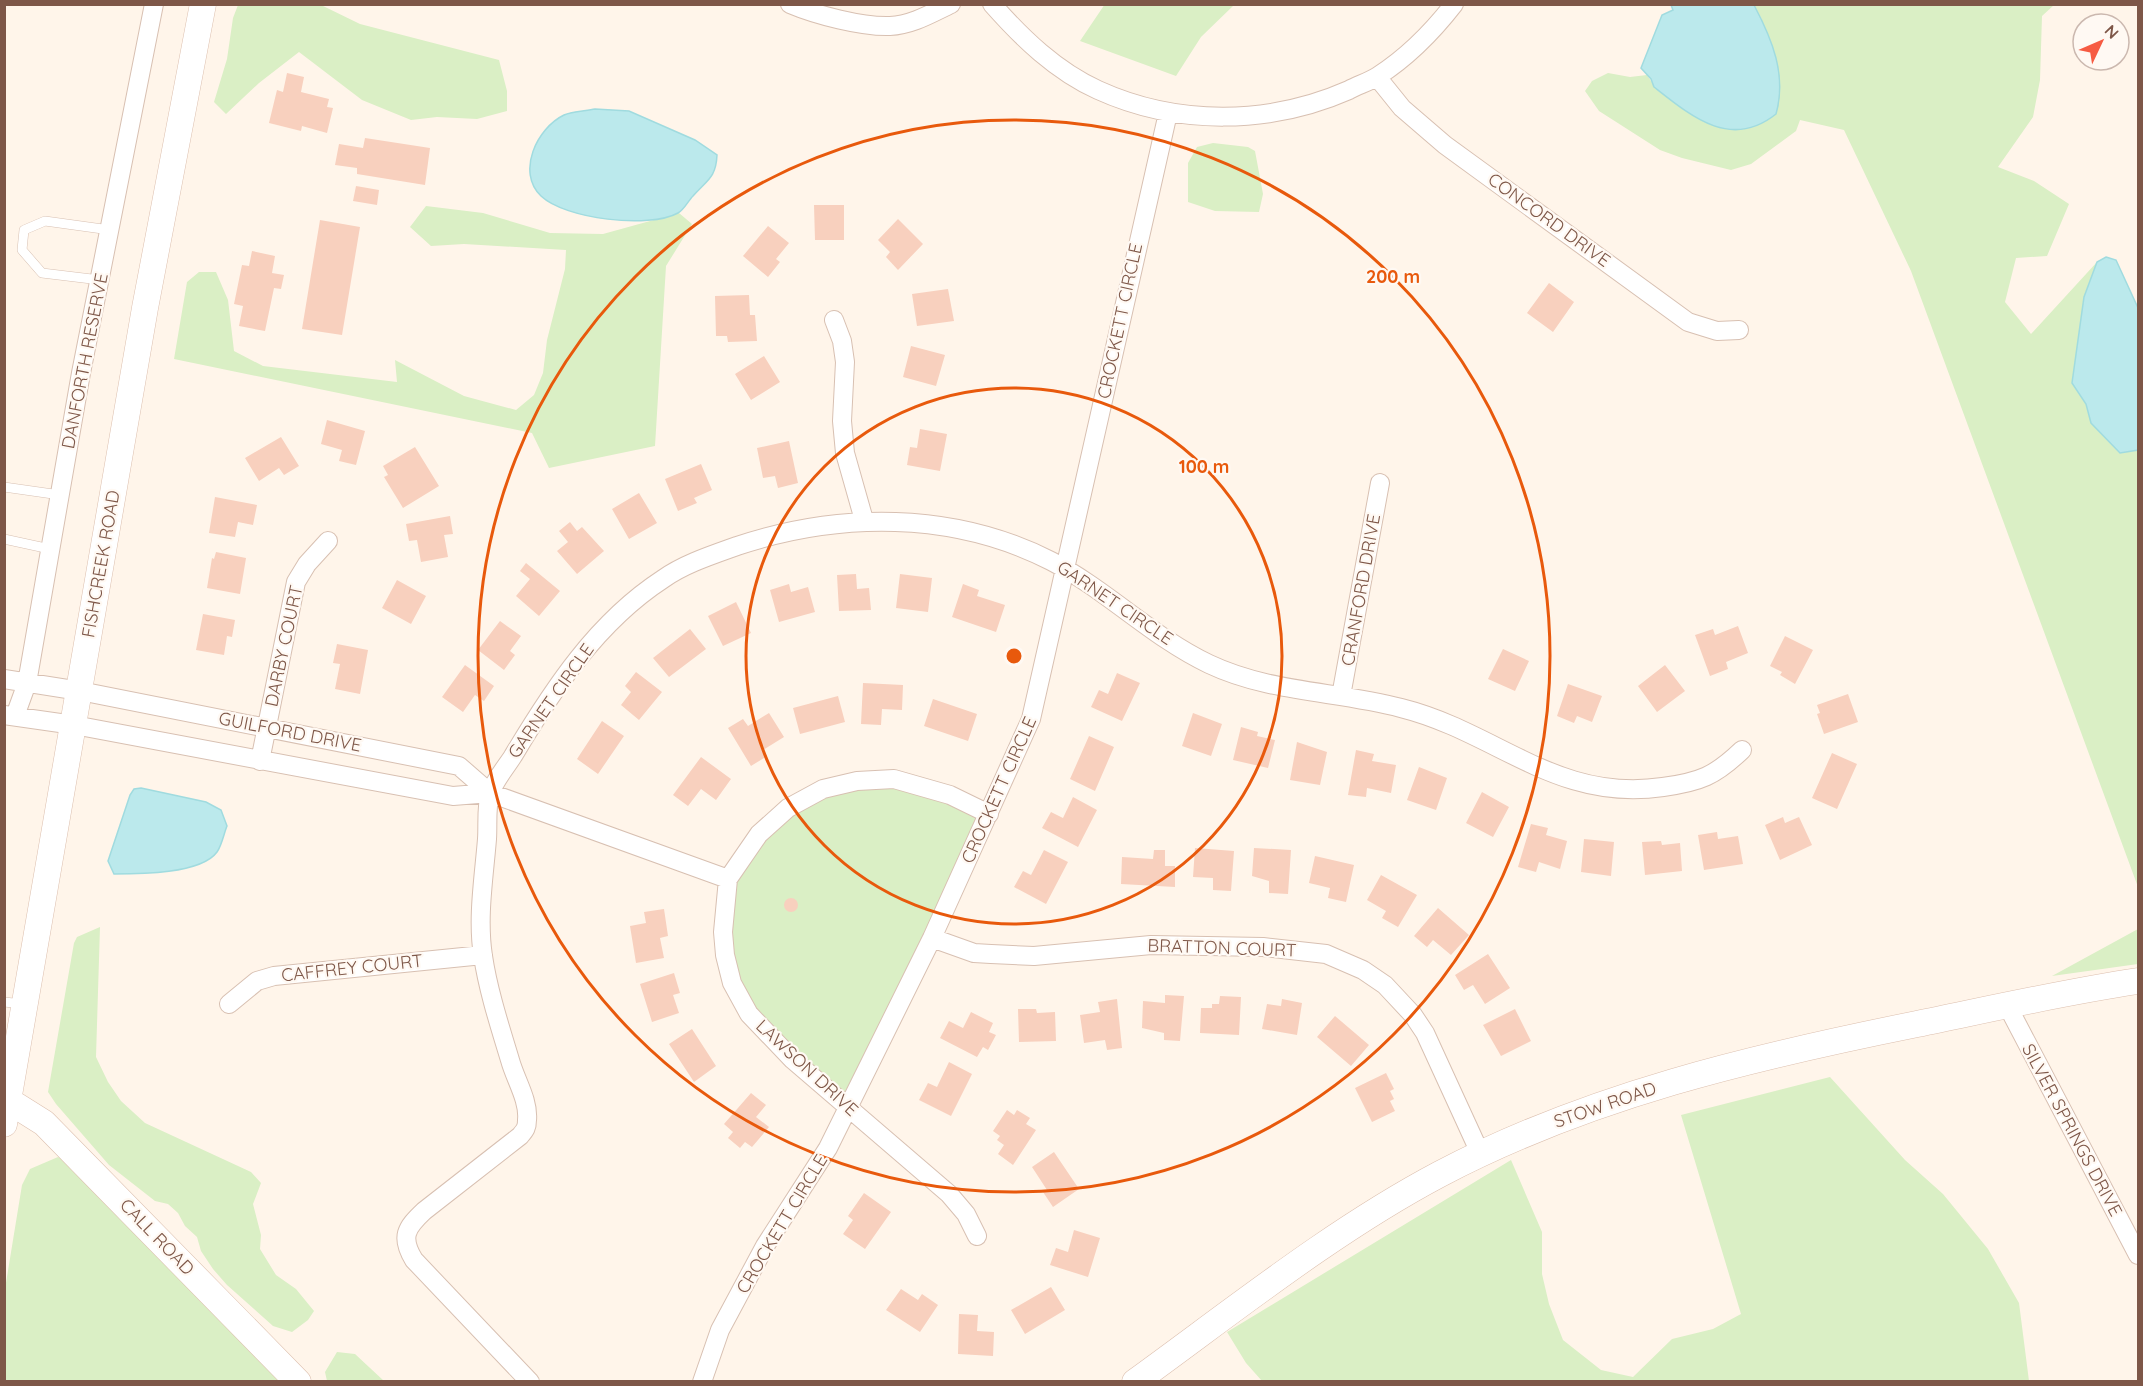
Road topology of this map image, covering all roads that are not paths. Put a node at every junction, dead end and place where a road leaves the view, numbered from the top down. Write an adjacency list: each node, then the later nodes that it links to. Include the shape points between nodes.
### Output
1 (154, 4): 9 (street, DANFORTH RESERVE)
2 (203, 4): 23 (street, FISHCREEK ROAD)
3 (790, 4): 4 (street, via 816,15 890,26 913,21)
4 (951, 4)
5 (992, 4): 8 (street, via 1053,63 1097,90)
6 (1454, 4): 7 (street, via 1411,49)
7 (1377, 77): 8 (street, via 1327,99 1273,114 1233,117); 12 (street, CONCORD DRIVE, via 1402,108 1445,145 1688,322 1717,331)
8 (1168, 113): 20 (street, CROCKETT CIRCLE)
9 (110, 230): 10 (street, DANFORTH RESERVE); 10 (lane, via 45,221 24,230 22,250 42,273)
10 (100, 279): 15 (street, DANFORTH RESERVE)
11 (834, 320): 16 (street, via 845,362 845,453)
12 (1739, 330)
13 (1380, 483): 24 (street, CRANFORD DRIVE)
14 (4, 487): 15 (lane)
15 (60, 495): 19 (street, DANFORTH RESERVE)
16 (864, 520): 20 (street, GARNET CIRCLE, via 925,523 992,538); 30 (street, GARNET CIRCLE, via 766,536 667,575 645,591 611,621 573,664)
17 (4, 539): 19 (lane)
18 (328, 541): 27 (street, DARBY COURT, via 296,582)
19 (50, 549): 22 (street, DANFORTH RESERVE)
20 (1066, 570): 24 (street, GARNET CIRCLE, via 1209,664 1261,683); 31 (street, CROCKETT CIRCLE, via 1031,719)
21 (4, 679): 22 (street, GUILFORD DRIVE)
22 (27, 683): 23 (street, GUILFORD DRIVE); 25 (street, DANFORTH RESERVE)
23 (80, 691): 26 (street, FISHCREEK ROAD); 27 (street, GUILFORD DRIVE)
24 (1341, 696): 28 (street, GARNET CIRCLE, via 1402,708 1454,726 1542,771 1605,789 1640,791 1697,782 1715,774)
25 (10, 716): 26 (street, GUILFORD DRIVE)
26 (74, 725): 29 (street, GUILFORD DRIVE); 36 (street, FISHCREEK ROAD)
27 (267, 728): 29 (street, DARBY COURT); 30 (street, GUILFORD DRIVE, via 459,766)
28 (1742, 750)
29 (260, 761): 30 (street, GUILFORD DRIVE, via 453,796)
30 (490, 793): 32 (street, GUILFORD DRIVE); 34 (street, GARNET CIRCLE, via 482,905)
31 (989, 814): 32 (street, LAWSON DRIVE, via 950,795 894,779 857,781 823,789 788,808 759,834); 33 (street, CROCKETT CIRCLE)
32 (728, 879): 39 (street, LAWSON DRIVE, via 723,932 732,983 749,1014 770,1038)
33 (932, 938): 39 (street, CROCKETT CIRCLE); 41 (street, BRATTON COURT, via 974,953 991,954 1034,956 1151,945 1218,945 1300,950 1340,959 1385,985 1413,1015)
34 (483, 955): 37 (street, CAFFREY COURT, via 274,976 257,981); 45 (street, GARNET CIRCLE, via 510,1062 525,1104 526,1127 520,1136 410,1225 407,1249)
35 (2139, 981): 38 (street, STOW ROAD)
36 (15, 1003): 40 (street, FISHCREEK ROAD)
37 (230, 1004)
38 (2007, 1005): 41 (street, STOW ROAD, via 1798,1049 1664,1084 1576,1113); 43 (street, SILVER SPRINGS DRIVE)
39 (848, 1107): 42 (street, LAWSON DRIVE, via 949,1194 966,1214); 46 (street, CROCKETT CIRCLE, via 828,1148 765,1246 726,1320)
40 (7, 1112): 44 (street, CALL ROAD, via 44,1123)
41 (1480, 1153): 47 (street, STOW ROAD, via 1362,1221)
42 (977, 1236)
43 (2139, 1255)
44 (298, 1382)
45 (530, 1382)
46 (702, 1382)
47 (1135, 1382)

